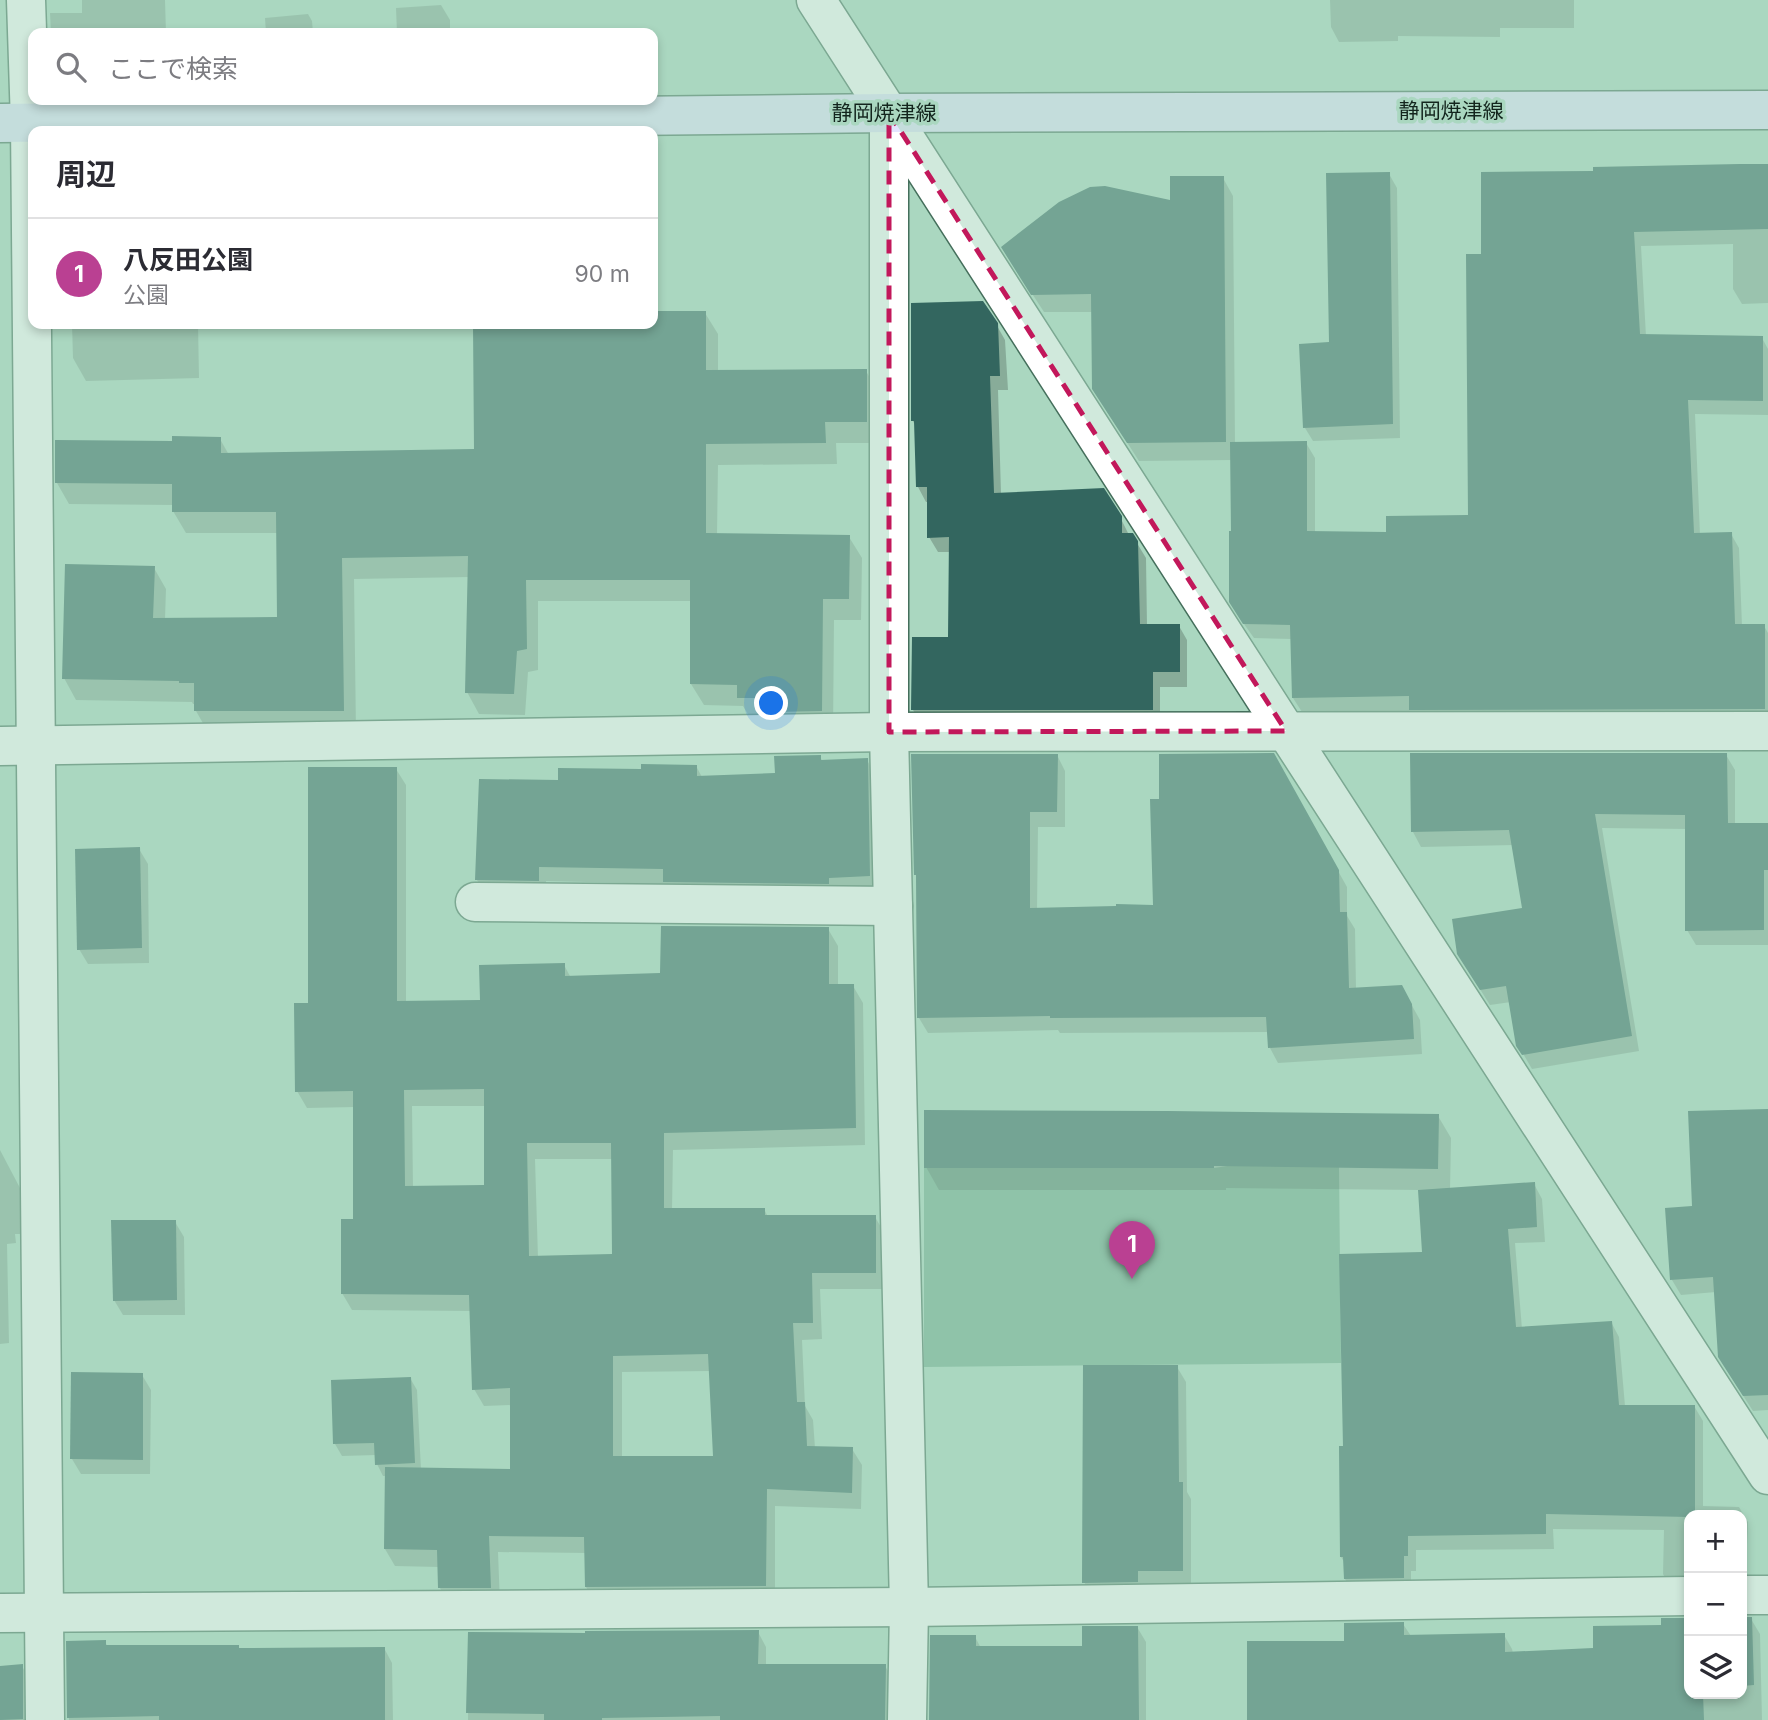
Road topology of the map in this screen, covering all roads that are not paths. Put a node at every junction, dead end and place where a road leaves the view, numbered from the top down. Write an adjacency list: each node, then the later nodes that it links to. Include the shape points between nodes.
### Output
1 (26, 0): 5 (street)
2 (816, 0): 4 (street)
3 (1768, 110): 4 (main road, 静岡焼津線)
4 (889, 113): 5 (main road, 静岡焼津線); 7 (street); 8 (street)
5 (15, 123): 9 (street)
6 (1768, 731): 8 (street)
7 (888, 732): 8 (street); 9 (street); 11 (street)
8 (1286, 732): 12 (street)
9 (18, 746): 17 (street)
10 (475, 902): 11 (street)
11 (893, 906): 16 (street)
12 (1768, 1475)
13 (1747, 1595): 14 (street)
14 (1768, 1595)
15 (1684, 1596): 16 (street)
16 (909, 1607): 17 (street); 20 (street)
17 (43, 1611): 18 (street); 19 (street)
18 (0, 1613)
19 (45, 1720)
20 (907, 1720)

